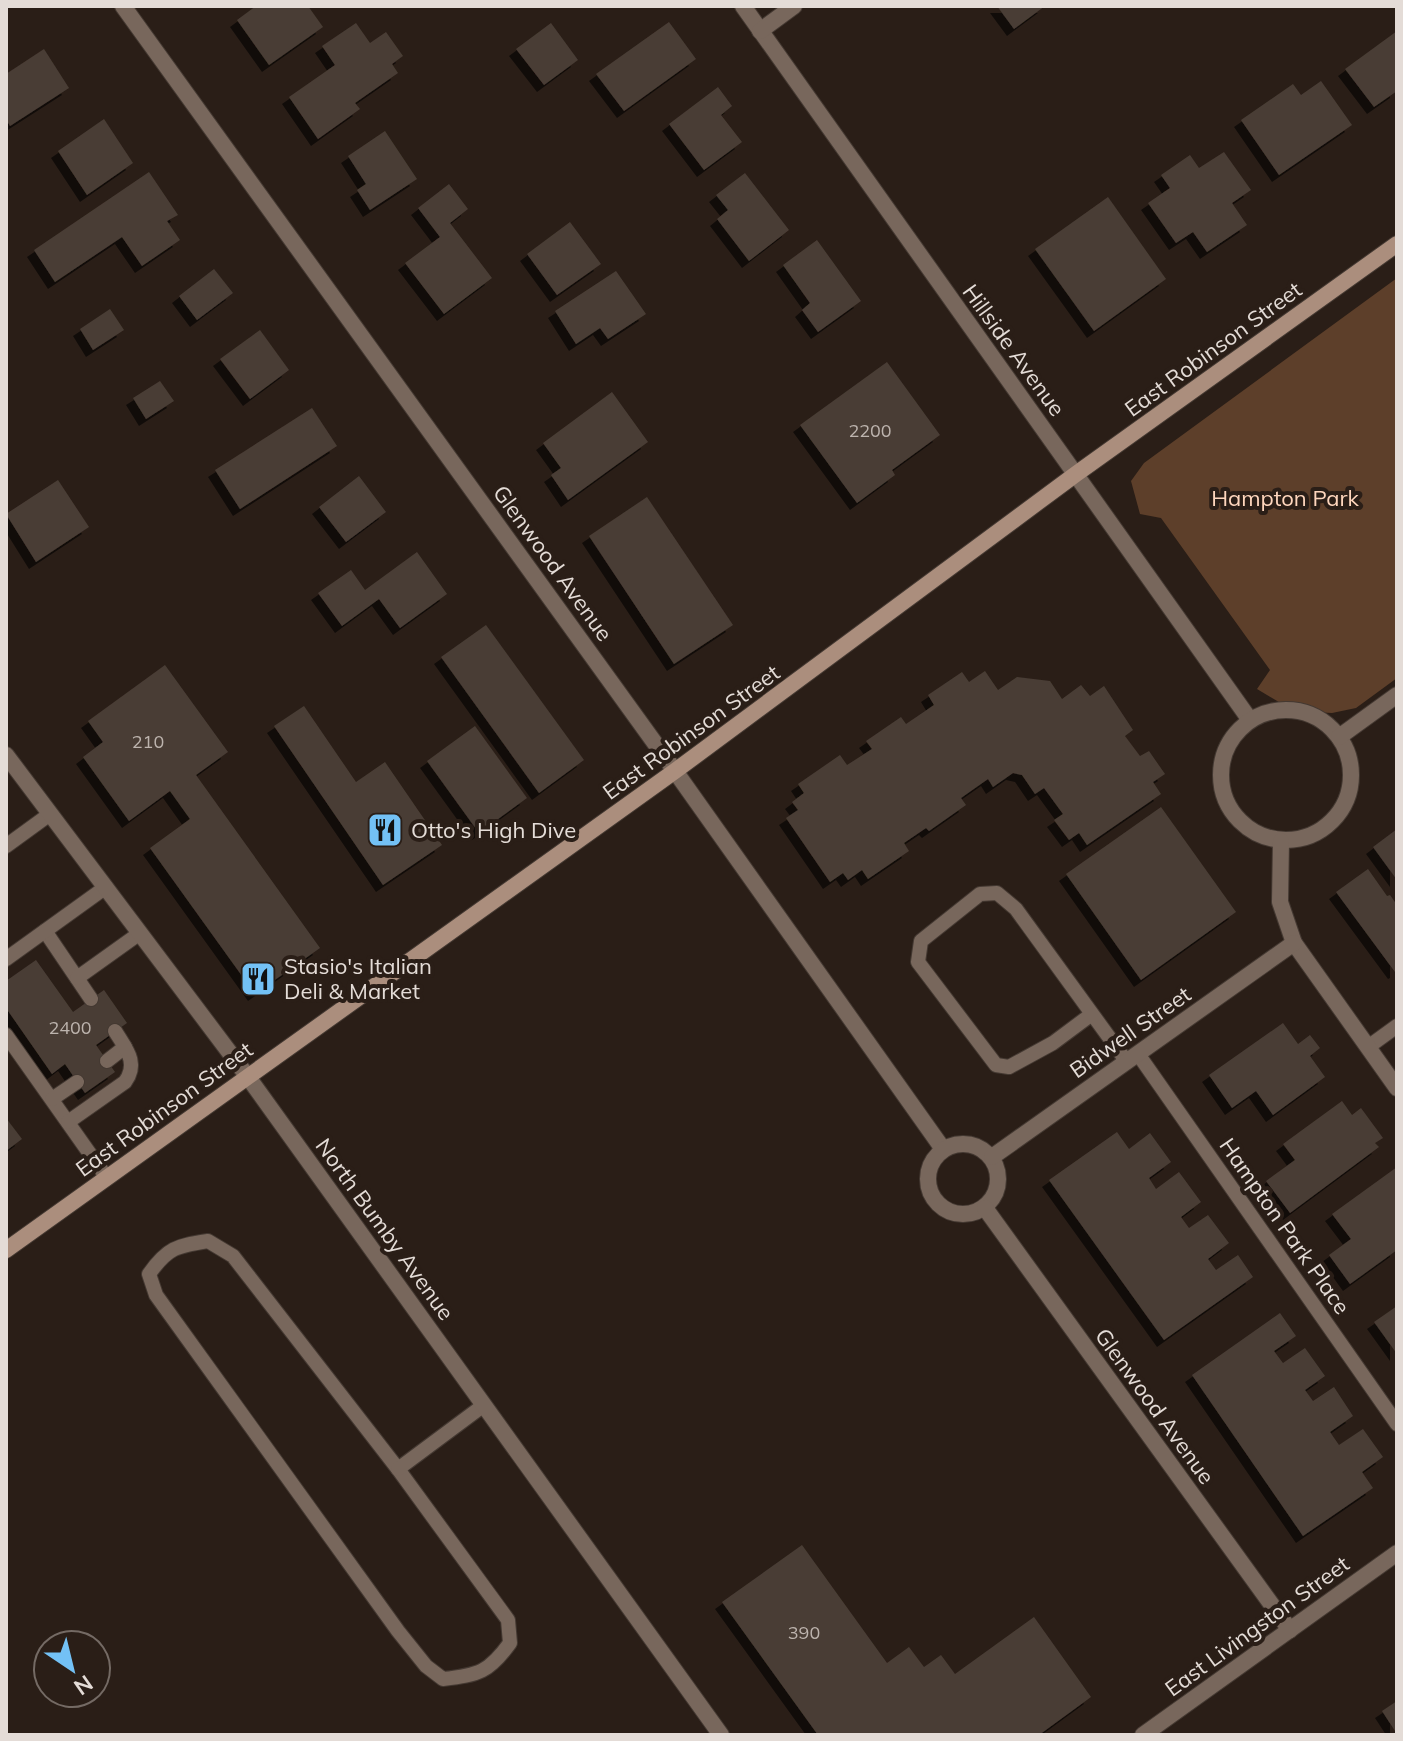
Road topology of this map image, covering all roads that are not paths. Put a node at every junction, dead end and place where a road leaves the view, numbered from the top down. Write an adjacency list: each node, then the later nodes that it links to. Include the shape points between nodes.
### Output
1 (123, 6): 11 (street, Glenwood Avenue)
2 (743, 6): 4 (street, Hillside Avenue)
3 (794, 6): 4 (street)
4 (760, 31): 6 (street, Hillside Avenue)
5 (1397, 244): 6 (main road, East Robinson Street)
6 (1076, 474): 8 (street, Hillside Avenue); 11 (main road, East Robinson Street)
7 (1397, 695): 9 (street)
8 (1250, 720): 9 (street, via 1275,710 1299,711 1318,718); 13 (street, via 1228,743 1220,768 1223,793 1242,825)
9 (1339, 737): 13 (street, via 1350,760 1351,784 1340,812 1323,829)
10 (6, 755): 12 (street, North Bumby Avenue)
11 (675, 771): 30 (main road, East Robinson Street); 35 (street, Glenwood Avenue)
12 (50, 814): 14 (lane); 15 (street, North Bumby Avenue)
13 (1281, 841): 18 (street, via 1280,902)
14 (6, 846)
15 (106, 887): 16 (lane); 17 (street, North Bumby Avenue)
16 (45, 931): 19 (lane); 20 (lane)
17 (140, 933): 20 (lane); 30 (street, North Bumby Avenue)
18 (1294, 943): 27 (street); 28 (street, Bidwell Street)
19 (6, 959)
20 (77, 978): 21 (lane)
21 (91, 999)
22 (1092, 1014): 22 (lane, Hampton Park Place, via 1016,909 997,893 980,894 921,941 918,962 996,1065 1009,1067); 28 (lane, Hampton Park Place)
23 (1397, 1026): 27 (lane)
24 (115, 1031): 26 (lane)
25 (6, 1035): 33 (lane)
26 (125, 1047): 29 (lane); 34 (lane, via 132,1073)
27 (1368, 1047): 32 (street)
28 (1132, 1058): 36 (street, Bidwell Street); 41 (lane, Hampton Park Place)
29 (107, 1061)
30 (248, 1077): 37 (main road, East Robinson Street); 40 (street, North Bumby Avenue)
31 (77, 1082): 33 (lane)
32 (1397, 1088)
33 (52, 1099): 34 (lane)
34 (68, 1122): 37 (lane)
35 (943, 1149): 36 (street, via 960,1143 978,1146); 38 (street, via 927,1180 933,1199 949,1212 967,1215)
36 (992, 1157): 38 (street, via 999,1173 997,1192)
37 (107, 1178): 39 (main road, East Robinson Street)
38 (985, 1208): 44 (street, Glenwood Avenue)
39 (6, 1250)
40 (484, 1405): 42 (lane); 45 (street, North Bumby Avenue)
41 (1397, 1424)
42 (398, 1469): 42 (lane, via 233,1256 208,1241 174,1247 160,1258 149,1274 156,1295 398,1631 443,1679 468,1676 494,1664 510,1643 508,1620)
43 (1397, 1553): 44 (street, East Livingston Street)
44 (1290, 1630): 46 (street, East Livingston Street)
45 (721, 1735)
46 (1143, 1735)

